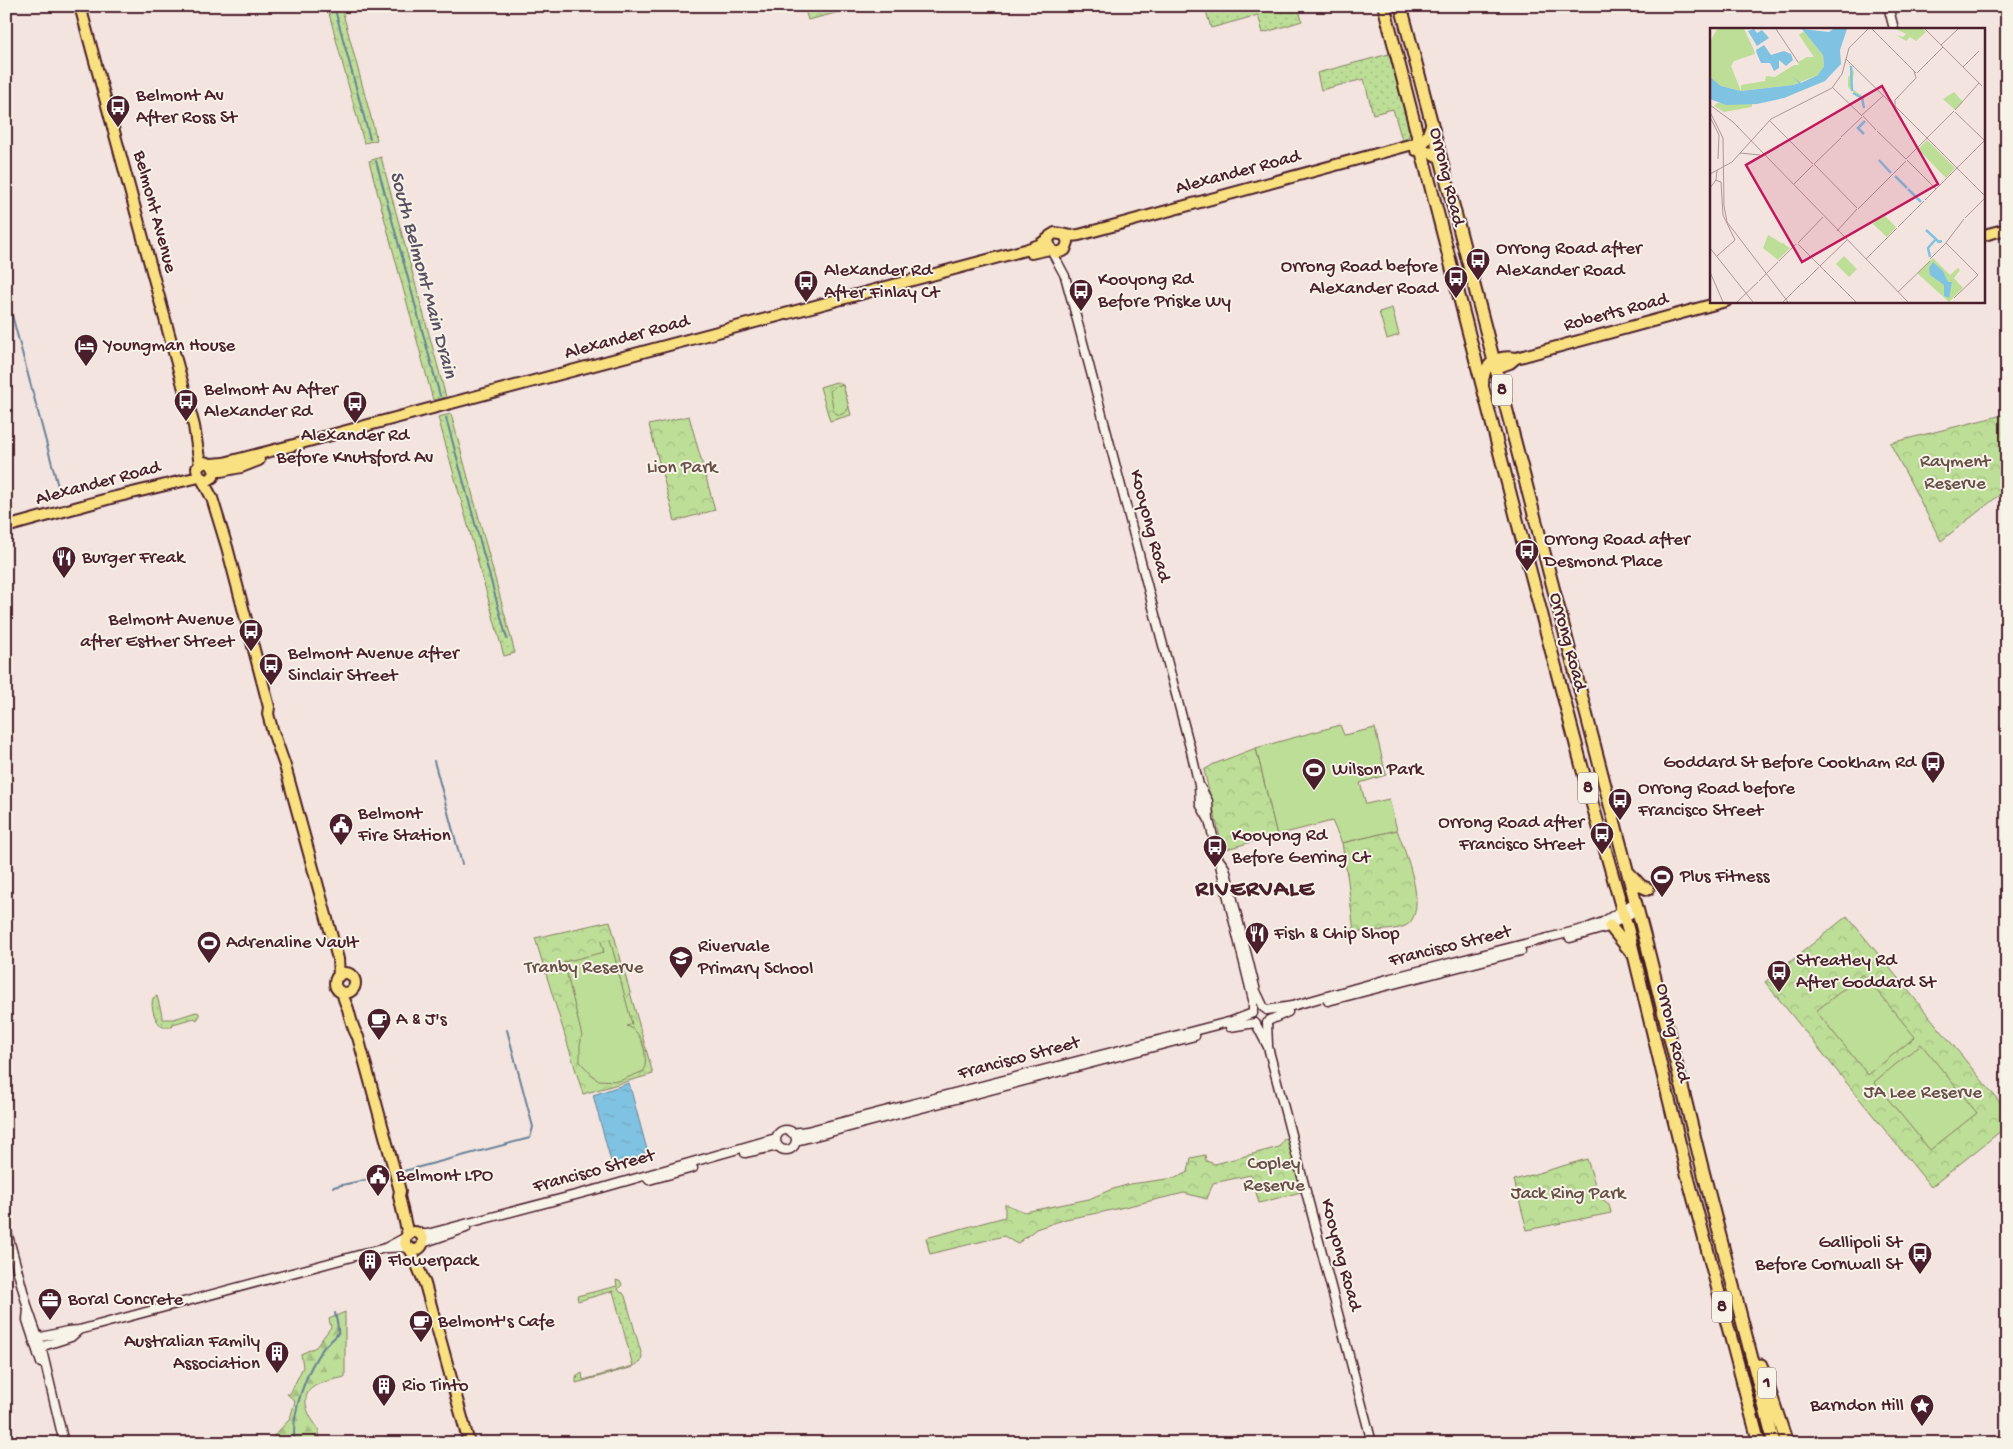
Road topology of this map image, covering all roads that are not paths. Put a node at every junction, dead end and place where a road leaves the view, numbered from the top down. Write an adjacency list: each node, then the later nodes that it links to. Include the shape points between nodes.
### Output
1 (80, 6): 17 (main road, Belmont Avenue)
2 (1384, 6): 7 (highway, Orrong Road / 8)
3 (1402, 6): 6 (highway, Orrong Road / 8)
4 (1888, 6): 5 (street)
5 (1894, 28)
6 (1432, 122): 7 (main road); 8 (highway, Orrong Road / 8)
7 (1420, 147): 8 (main road); 11 (main road, Alexander Road, via 1415,151); 16 (highway, Orrong Road / 8)
8 (1441, 158): 15 (highway, Orrong Road / 8)
9 (2007, 229): 10 (main road)
10 (1986, 234)
11 (1065, 244): 12 (main road, via 1057,253); 12 (main road, Alexander Road, via 1055,233); 13 (street, Kooyong Road)
12 (1050, 246): 13 (street, Kooyong Road); 17 (main road, Alexander Road, via 1039,245 227,462)
13 (1065, 276): 20 (street, Kooyong Road, via 1199,785 1200,804 1209,820)
14 (1722, 302): 15 (main road, Roberts Road, via 1516,358 1508,356)
15 (1495, 364): 16 (main road, via 1485,371); 21 (highway, Orrong Road / 8)
16 (1483, 386): 24 (highway, Orrong Road / 8, via 1583,771)
17 (206, 471): 18 (main road, Alexander Road); 19 (main road, Alexander Road); 27 (main road, Belmont Avenue, via 214,490 212,498 269,707 268,714)
18 (6, 521)
19 (6, 527)
20 (1219, 860): 29 (street, Kooyong Road, via 1225,868 1256,991); 30 (street, Kooyong Road, via 1253,1000)
21 (1627, 871): 22 (highway); 23 (highway, Orrong Road / 8)
22 (1648, 890)
23 (1636, 906): 24 (street, Francisco Street); 39 (highway, Orrong Road / 8)
24 (1624, 914): 25 (street, Francisco Street); 26 (highway, Orrong Road / 8); 29 (street, Francisco Street, via 1587,928 1292,1006)
25 (1610, 926): 26 (highway); 31 (street, Francisco Street, via 1343,997)
26 (1635, 957): 42 (highway, Orrong Road / 8)
27 (343, 974): 28 (main road, via 336,985 339,990); 28 (main road, via 353,977 355,982 354,988)
28 (347, 992): 38 (main road, via 400,1191 398,1196)
29 (1265, 1009): 30 (street, via 1258,1008); 31 (street, via 1270,1014)
30 (1253, 1012): 32 (street); 34 (street, Francisco Street, via 1232,1022 807,1132)
31 (1268, 1021): 32 (street, via 1262,1026); 33 (street, Kooyong Road)
32 (1256, 1024): 33 (street, Kooyong Road); 35 (street, Francisco Street, via 1240,1025 1120,1055)
33 (1268, 1047): 46 (street, Kooyong Road)
34 (792, 1133): 35 (street); 36 (street, via 780,1132)
35 (796, 1141): 36 (street, via 787,1150)
36 (777, 1142): 38 (street, Francisco Street, via 427,1234)
37 (6, 1228): 41 (street, via 28,1309 28,1320)
38 (414, 1241): 40 (street, Francisco Street); 45 (main road)
39 (1744, 1324): 49 (highway, 8); 50 (highway, 1)
40 (79, 1330): 41 (street, Francisco Street); 43 (street, Francisco Street)
41 (36, 1338): 43 (street)
42 (1732, 1344): 47 (highway); 48 (highway, 8)
43 (39, 1347): 44 (street)
44 (64, 1443)
45 (469, 1443)
46 (1372, 1443)
47 (1751, 1443)
48 (1759, 1443)
49 (1774, 1443)
50 (1787, 1443)

